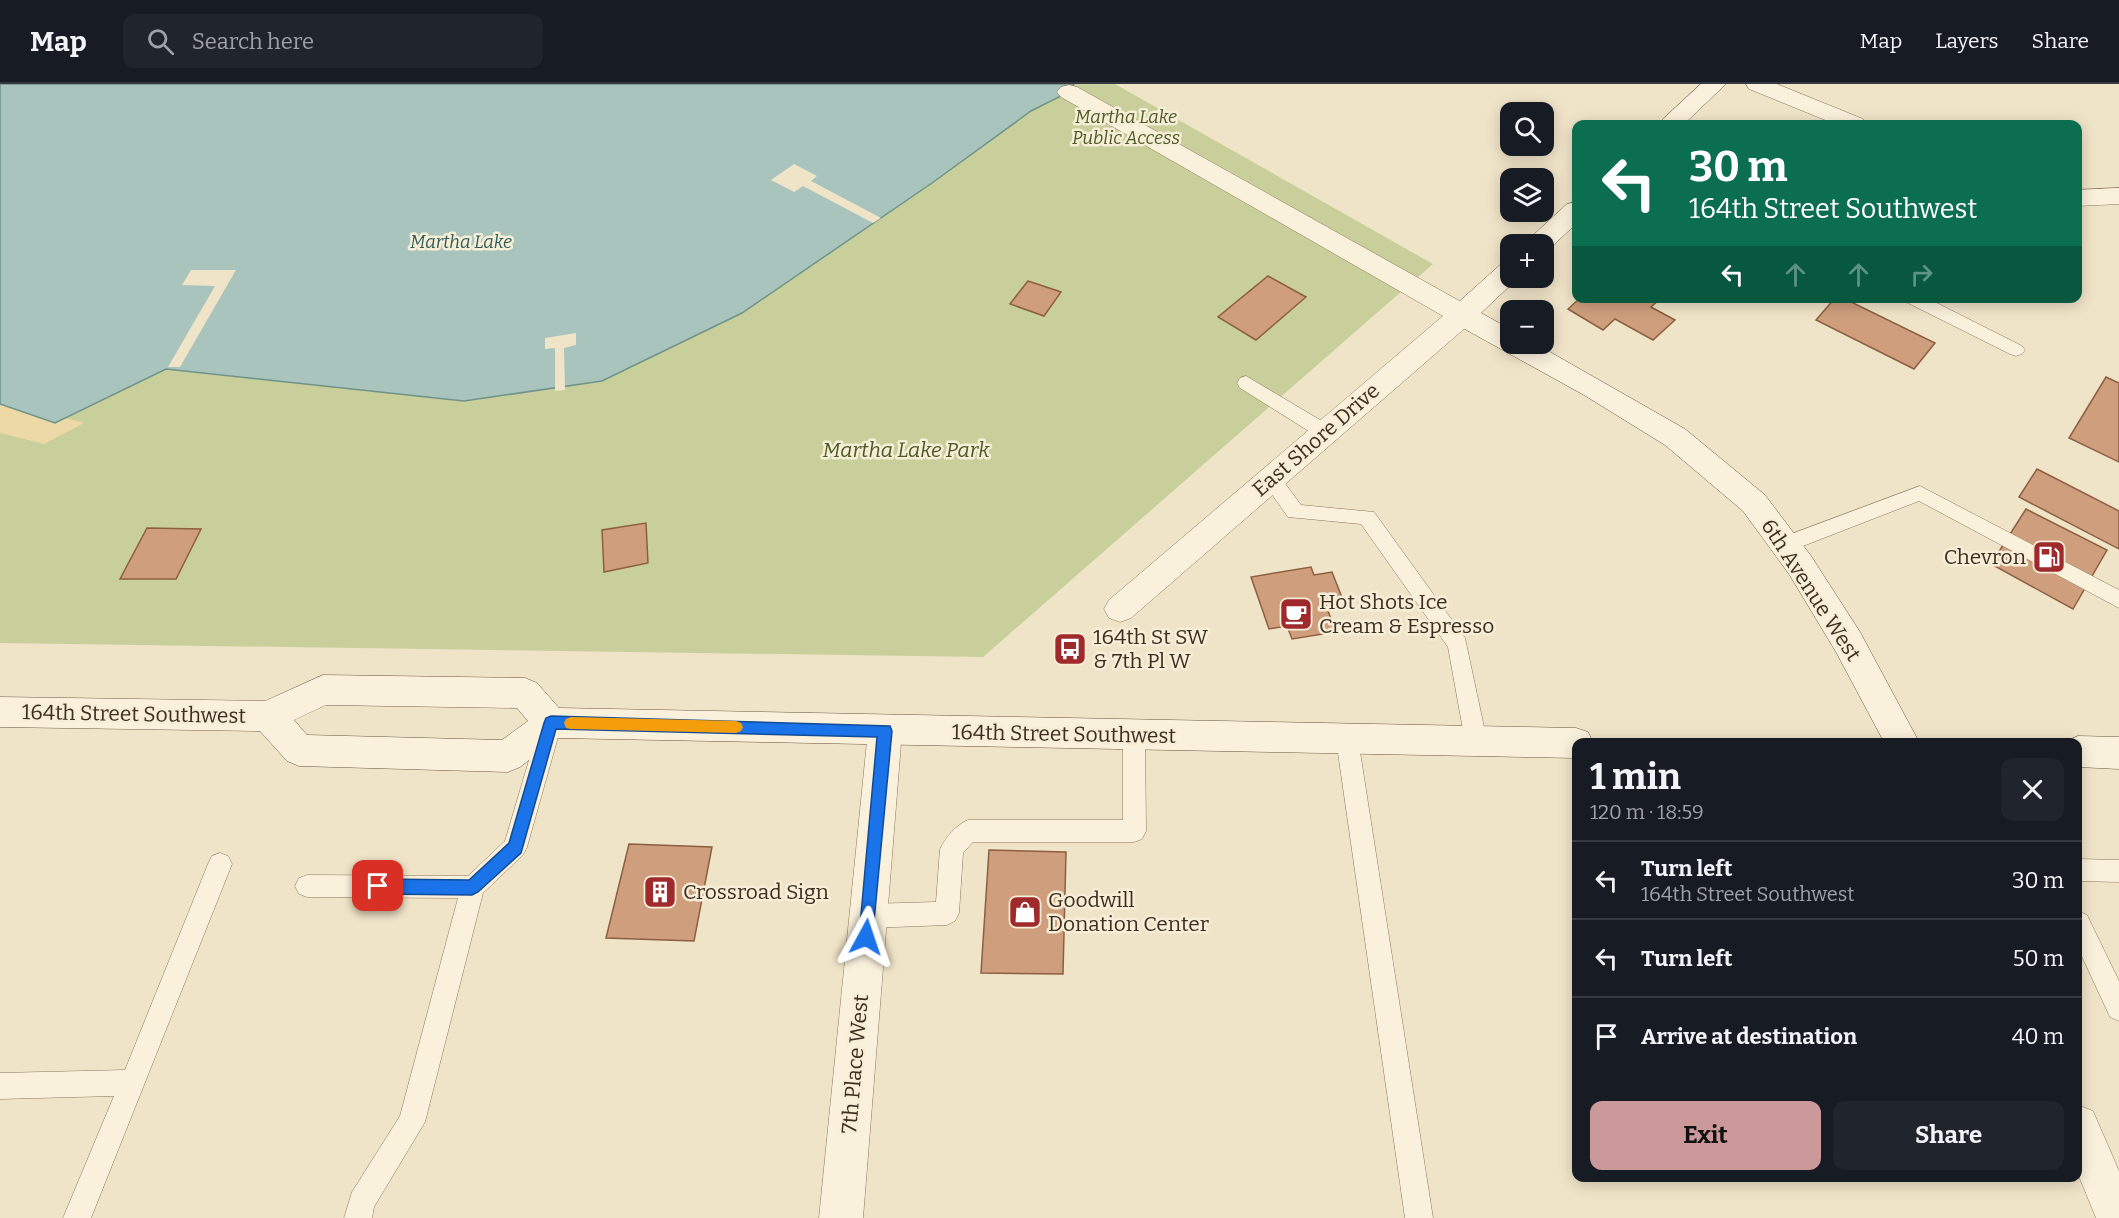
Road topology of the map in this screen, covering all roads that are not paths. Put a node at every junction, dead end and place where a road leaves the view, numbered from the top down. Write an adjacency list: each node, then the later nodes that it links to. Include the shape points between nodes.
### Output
1 (1715, 84): 4 (street)
2 (1757, 84): 5 (street)
3 (1069, 92): 12 (street, 6th Avenue West)
4 (1675, 120)
5 (1845, 120)
6 (2119, 196): 7 (street)
7 (2082, 198)
8 (1572, 214): 9 (street)
9 (1550, 234)
10 (1500, 279): 12 (street, East Shore Drive)
11 (1922, 303): 14 (lane)
12 (1462, 315): 13 (street, 6th Avenue West); 17 (street, East Shore Drive)
13 (1500, 336)
14 (2016, 350)
15 (1532, 354): 19 (street, 6th Avenue West, via 1675,437 1754,503)
16 (1246, 383): 17 (lane)
17 (1325, 432): 18 (street, East Shore Drive)
18 (1271, 479): 21 (street, East Shore Drive); 29 (lane, via 1294,512 1367,517 1458,644)
19 (1785, 545): 20 (lane, via 1920,493); 27 (street, 6th Avenue West, via 1848,642)
20 (2119, 600)
21 (1120, 609)
22 (0, 712): 23 (street, 164th Street Southwest)
23 (268, 716): 24 (street, 164th Street Southwest, via 323,690 525,693); 24 (street, 164th Street Southwest, via 299,750 508,756)
24 (551, 723): 25 (street, 164th Street Southwest); 37 (lane, via 515,848)
25 (885, 731): 26 (street, 164th Street Southwest); 38 (street, 7th Place West)
26 (1134, 735): 28 (street, 164th Street Southwest); 38 (lane, via 1134,831 968,831 952,849 947,913)
27 (1900, 738)
28 (1347, 739): 29 (street, 164th Street Southwest); 48 (lane)
29 (1476, 741): 30 (street, 164th Street Southwest)
30 (1572, 743)
31 (2082, 752): 32 (street)
32 (2119, 753)
33 (220, 864): 41 (lane)
34 (2082, 870): 35 (lane)
35 (2119, 871)
36 (308, 886): 37 (lane)
37 (472, 887): 46 (lane, via 412,1122 362,1202)
38 (868, 916): 47 (street, 7th Place West)
39 (2082, 931): 40 (lane)
40 (2119, 1008)
41 (133, 1083): 42 (lane); 45 (lane)
42 (0, 1086)
43 (2082, 1134): 44 (street)
44 (2113, 1195)
45 (77, 1218)
46 (358, 1218)
47 (841, 1218)
48 (1419, 1218)

